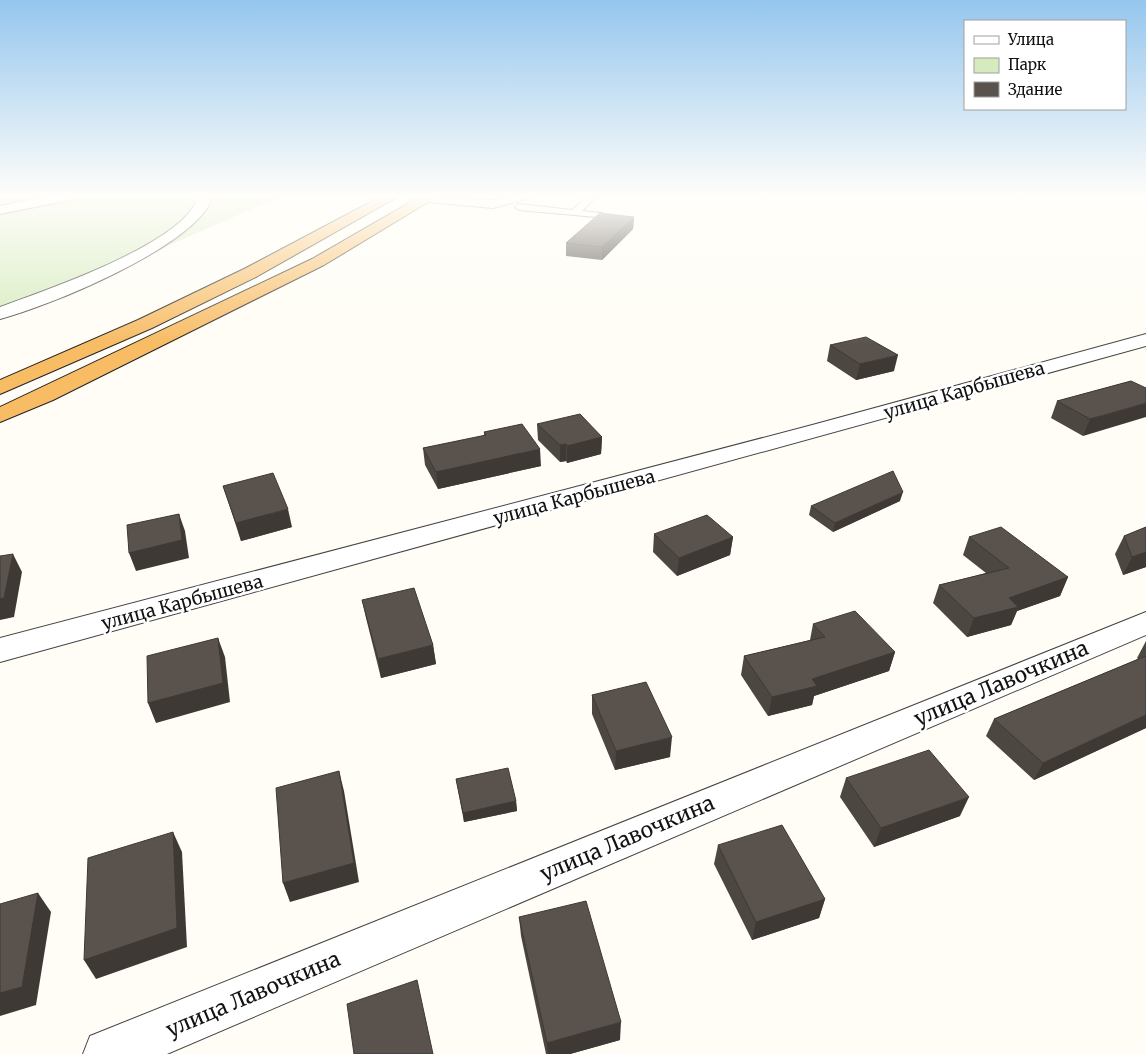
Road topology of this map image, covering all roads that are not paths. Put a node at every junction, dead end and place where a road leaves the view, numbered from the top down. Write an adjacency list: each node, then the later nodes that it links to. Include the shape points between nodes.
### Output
1 (154, 245): 4 (street, via 42,298)
2 (301, 245): 6 (highway, via 145,324)
3 (347, 245): 7 (highway)
4 (0, 313)
5 (1146, 340): 9 (street, улица Карбышева)
6 (0, 388)
7 (0, 415)
8 (1146, 623): 10 (street, улица Лавочкина)
9 (0, 650)
10 (108, 1054)

